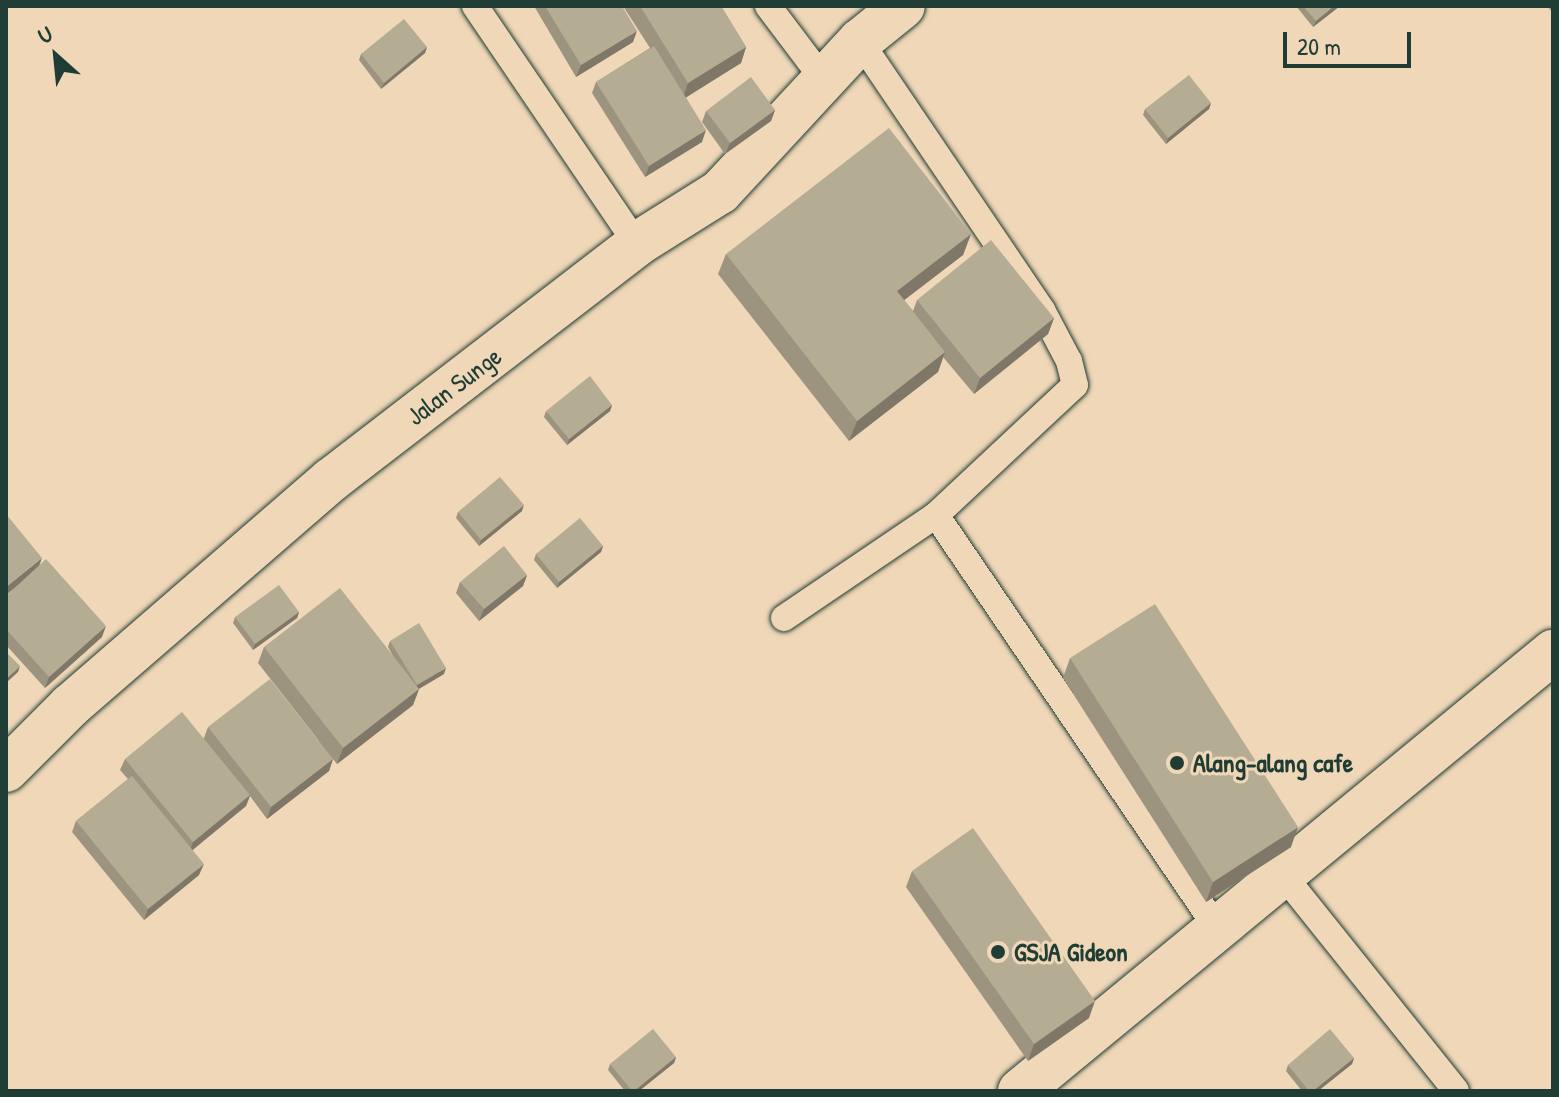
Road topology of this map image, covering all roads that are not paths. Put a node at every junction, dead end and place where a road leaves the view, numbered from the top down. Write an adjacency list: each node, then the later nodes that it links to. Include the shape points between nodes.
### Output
1 (475, 6): 6 (lane)
2 (768, 6): 5 (lane)
3 (903, 6): 4 (street, Jalan Sunge)
4 (860, 41): 5 (street, Jalan Sunge); 7 (lane, via 1003,249 1076,377 1072,393)
5 (824, 80): 6 (street, Jalan Sunge, via 720,192)
6 (637, 244): 10 (street, Jalan Sunge, via 331,480 93,686)
7 (936, 515): 8 (lane); 12 (lane)
8 (784, 618)
9 (1553, 652): 11 (street)
10 (6, 770)
11 (1284, 876): 12 (street); 14 (lane)
12 (1219, 931): 13 (street)
13 (1020, 1091)
14 (1456, 1091)

